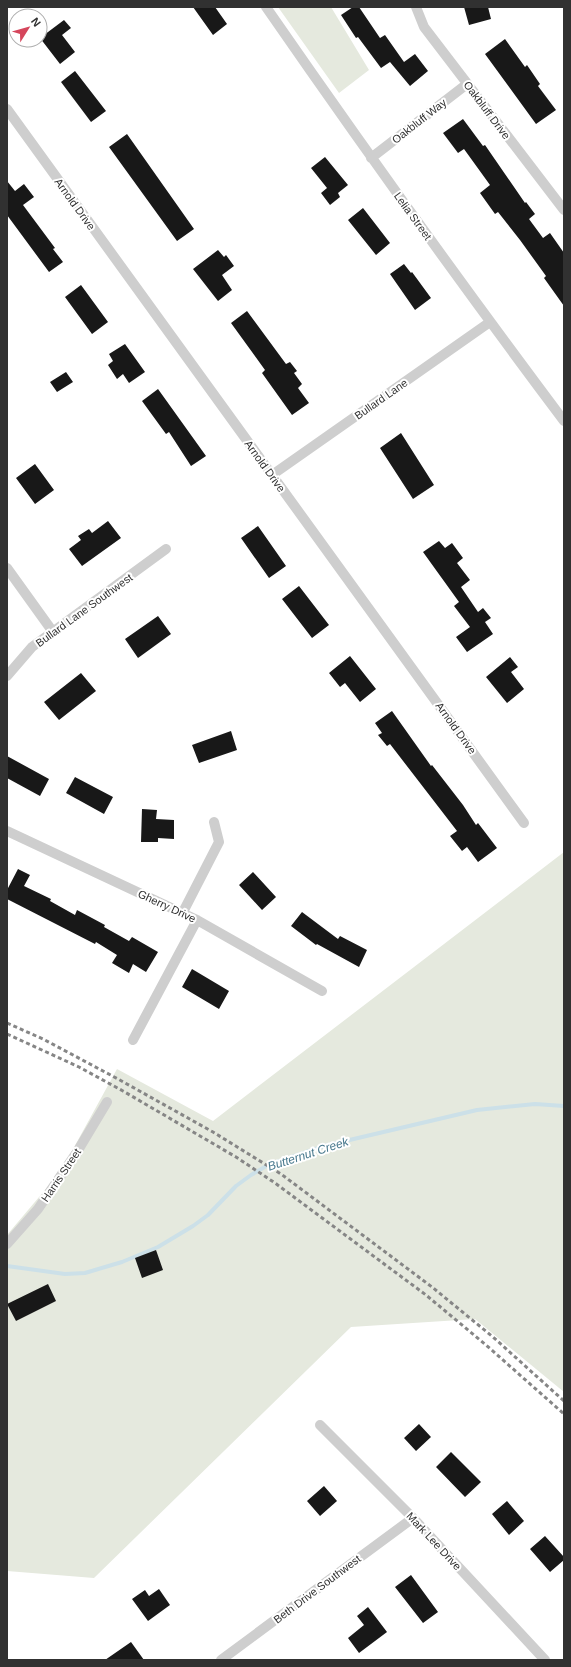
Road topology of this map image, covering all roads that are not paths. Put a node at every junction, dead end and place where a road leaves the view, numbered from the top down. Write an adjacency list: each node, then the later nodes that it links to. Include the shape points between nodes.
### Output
1 (266, 7): 5 (street, Lelia Street)
2 (416, 7): 3 (street, Oakbluff Drive, via 424,27)
3 (467, 84): 5 (street, Oakbluff Way); 6 (street, Oakbluff Drive)
4 (7, 109): 9 (street, Arnold Drive)
5 (371, 158): 7 (street, Lelia Street)
6 (564, 210)
7 (490, 322): 8 (street, Lelia Street); 9 (street, Bullard Lane)
8 (564, 421)
9 (272, 475): 15 (street, Arnold Drive)
10 (166, 549): 12 (street, Bullard Lane Southwest)
11 (7, 568): 12 (street)
12 (53, 632): 13 (street, Bullard Lane Southwest, via 32,647)
13 (7, 676)
14 (214, 822): 17 (street, via 220,842)
15 (524, 823)
16 (7, 831): 17 (street, Gherry Drive)
17 (183, 912): 18 (street, Gherry Drive)
18 (197, 920): 19 (street, Gherry Drive); 20 (street)
19 (322, 992)
20 (133, 1040)
21 (107, 1102): 22 (street, Harris Street, via 38,1209)
22 (7, 1244)
23 (320, 1425): 24 (street, Mark Lee Drive)
24 (413, 1518): 25 (street, Beth Drive Southwest); 26 (street, Mark Lee Drive)
25 (222, 1660)
26 (545, 1660)

